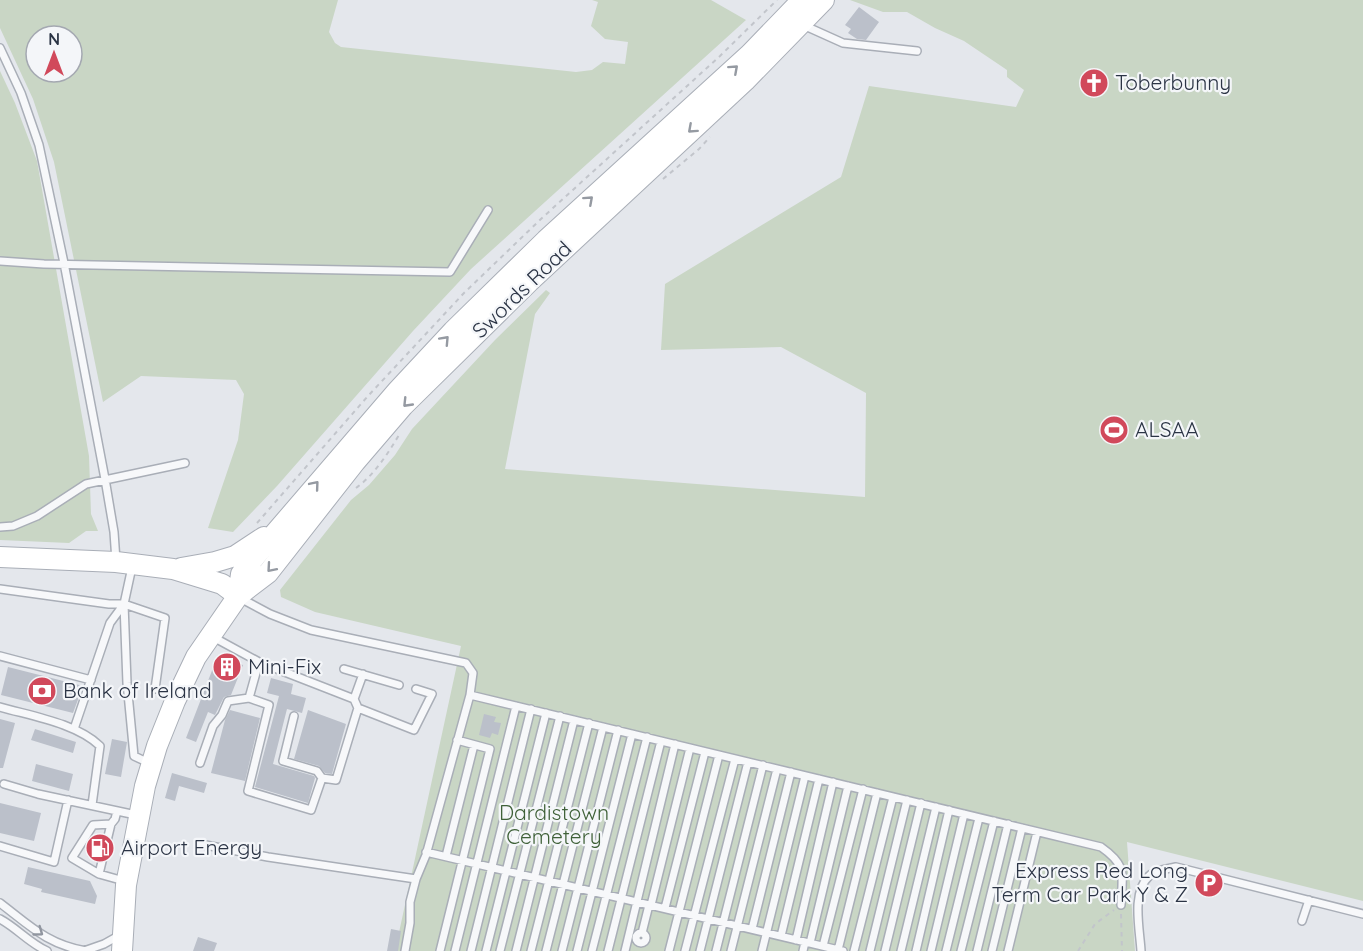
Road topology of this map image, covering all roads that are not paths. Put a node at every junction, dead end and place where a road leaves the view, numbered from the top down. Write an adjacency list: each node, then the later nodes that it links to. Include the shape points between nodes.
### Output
1 (802, 0): 12 (main road, Swords Road, one-way to 1, via 453,330 750,54)
2 (824, 0): 3 (main road, Swords Road)
3 (800, 24): 5 (lane, via 843,42); 17 (main road, Swords Road, one-way to 17, via 403,406 268,573)
4 (0, 48): 8 (lane, via 39,145)
5 (917, 51)
6 (488, 210): 8 (lane, via 450,272)
7 (0, 261): 8 (lane)
8 (64, 263): 10 (lane)
9 (185, 463): 10 (lane)
10 (105, 478): 11 (lane, via 86,484 37,516); 14 (lane)
11 (0, 527)
12 (277, 530): 15 (main road, via 235,556); 17 (main road, Swords Road, via 241,574)
13 (0, 556): 14 (main road)
14 (124, 563): 15 (main road); 17 (main road, via 216,594); 18 (lane)
15 (173, 569): 17 (main road, via 222,584)
16 (0, 589): 18 (lane)
17 (238, 596): 19 (main road, Swords Road); 28 (lane, via 311,630 466,663 473,673)
18 (124, 604): 24 (lane, via 110,623); 26 (lane, via 165,618); 55 (lane, via 134,756)
19 (211, 635): 21 (lane); 55 (main road, Swords Road, via 175,701)
20 (0, 656): 24 (lane)
21 (259, 662): 29 (lane); 30 (lane)
22 (344, 669): 23 (lane)
23 (363, 674): 25 (lane); 30 (lane)
24 (91, 680): 41 (lane)
25 (399, 686)
26 (155, 689)
27 (416, 689): 33 (lane, via 432,694 414,730)
28 (470, 695): 31 (lane); 45 (lane)
29 (249, 698): 54 (lane, via 228,701 213,726); 60 (lane, via 269,705 248,791 311,810)
30 (354, 699): 33 (lane)
31 (516, 706): 34 (lane); 88 (lane)
32 (0, 707): 41 (lane)
33 (358, 708): 60 (lane, via 336,780)
34 (531, 710): 35 (lane); 89 (lane)
35 (546, 713): 37 (lane); 90 (lane)
36 (294, 716): 60 (lane, via 284,761 317,771)
37 (560, 716): 38 (lane); 92 (lane)
38 (574, 720): 39 (lane); 93 (lane)
39 (589, 723): 40 (lane); 95 (lane)
40 (603, 727): 42 (lane); 97 (lane)
41 (74, 729): 71 (lane, via 100,746)
42 (618, 730): 43 (lane); 98 (lane)
43 (632, 734): 44 (lane); 99 (lane)
44 (647, 737): 46 (lane); 100 (lane)
45 (457, 740): 48 (lane); 85 (lane)
46 (661, 741): 47 (lane); 101 (lane)
47 (675, 744): 49 (lane); 103 (lane)
48 (474, 745): 86 (lane); 87 (lane, via 490,749)
49 (690, 748): 50 (lane); 105 (lane)
50 (705, 752): 51 (lane); 107 (lane)
51 (719, 755): 52 (lane); 108 (lane)
52 (735, 759): 53 (lane); 110 (lane)
53 (748, 762): 56 (lane); 112 (lane)
54 (200, 763)
55 (152, 764): 76 (main road, Swords Road)
56 (763, 765): 57 (lane); 114 (lane)
57 (777, 769): 58 (lane); 115 (lane)
58 (791, 772): 59 (lane); 116 (lane)
59 (805, 776): 61 (lane); 117 (lane)
60 (322, 778)
61 (819, 779): 62 (lane); 118 (lane)
62 (833, 782): 64 (lane); 120 (lane)
63 (4, 784): 68 (lane)
64 (848, 786): 65 (lane); 122 (lane)
65 (863, 789): 66 (lane); 123 (lane)
66 (877, 793): 67 (lane); 124 (lane)
67 (893, 797): 69 (lane); 149 (lane)
68 (68, 800): 71 (lane); 84 (lane, via 54,862)
69 (907, 800): 70 (lane); 150 (lane)
70 (921, 804): 72 (lane); 151 (lane)
71 (92, 806): 74 (lane)
72 (936, 807): 73 (lane); 152 (lane)
73 (949, 810): 75 (lane); 153 (lane)
74 (117, 811): 76 (lane); 79 (lane)
75 (964, 814): 77 (lane); 154 (lane)
76 (139, 816): 96 (main road, Swords Road)
77 (979, 818): 78 (lane); 155 (lane)
78 (994, 821): 80 (lane); 156 (lane)
79 (111, 824): 91 (lane); 91 (lane, via 93,825 72,858)
80 (1008, 824): 81 (lane); 157 (lane)
81 (1022, 828): 82 (lane); 158 (lane)
82 (1037, 832): 106 (lane, via 1101,847 1116,858 1122,870); 159 (lane)
83 (200, 844): 94 (lane)
84 (0, 846)
85 (426, 852): 86 (lane); 94 (lane)
86 (446, 856): 87 (lane)
87 (462, 860): 88 (lane); 128 (lane)
88 (477, 864): 89 (lane); 129 (lane)
89 (491, 867): 90 (lane); 130 (lane)
90 (506, 871): 92 (lane); 131 (lane)
91 (99, 874): 96 (lane)
92 (520, 874): 93 (lane); 132 (lane)
93 (535, 878): 95 (lane); 133 (lane)
94 (416, 879): 127 (lane)
95 (549, 881): 97 (lane); 134 (lane)
96 (126, 882): 121 (main road, Swords Road)
97 (564, 885): 98 (lane); 135 (lane)
98 (578, 888): 99 (lane); 136 (lane)
99 (592, 891): 100 (lane); 137 (lane)
100 (608, 895): 101 (lane); 138 (lane)
101 (622, 898): 103 (lane); 139 (lane)
102 (1309, 900): 109 (lane); 113 (lane); 160 (lane, via 1176,867 1163,870 1150,875 1139,897)
103 (636, 902): 105 (lane); 119 (lane)
104 (0, 903): 126 (lane, one-way to 126, via 53,942)
105 (650, 905): 107 (lane); 119 (lane)
106 (1121, 905)
107 (665, 908): 108 (lane)
108 (679, 912): 110 (lane); 142 (lane)
109 (1363, 914)
110 (694, 916): 112 (lane); 143 (lane)
111 (0, 919): 125 (lane)
112 (708, 919): 114 (lane); 144 (lane)
113 (1302, 921)
114 (723, 922): 115 (lane); 145 (lane)
115 (737, 926): 116 (lane); 146 (lane)
116 (752, 929): 117 (lane)
117 (766, 933): 118 (lane); 147 (lane)
118 (781, 936): 120 (lane)
119 (641, 938): 140 (lane); 141 (lane)
120 (796, 940): 122 (lane)
121 (122, 942): 126 (lane)
122 (807, 943): 123 (lane); 148 (lane)
123 (823, 946): 124 (lane)
124 (841, 950)
125 (47, 951)
126 (85, 951)
127 (405, 951)
128 (440, 951)
129 (455, 951)
130 (471, 951)
131 (486, 951)
132 (500, 951)
133 (516, 951)
134 (531, 951)
135 (546, 951)
136 (562, 951)
137 (577, 951)
138 (592, 951)
139 (608, 951)
140 (625, 951)
141 (638, 951)
142 (669, 951)
143 (685, 951)
144 (700, 951)
145 (716, 951)
146 (731, 951)
147 (762, 951)
148 (803, 951)
149 (854, 951)
150 (870, 951)
151 (885, 951)
152 (901, 951)
153 (916, 951)
154 (931, 951)
155 (946, 951)
156 (961, 951)
157 (977, 951)
158 (992, 951)
159 (1008, 951)
160 (1141, 951)

